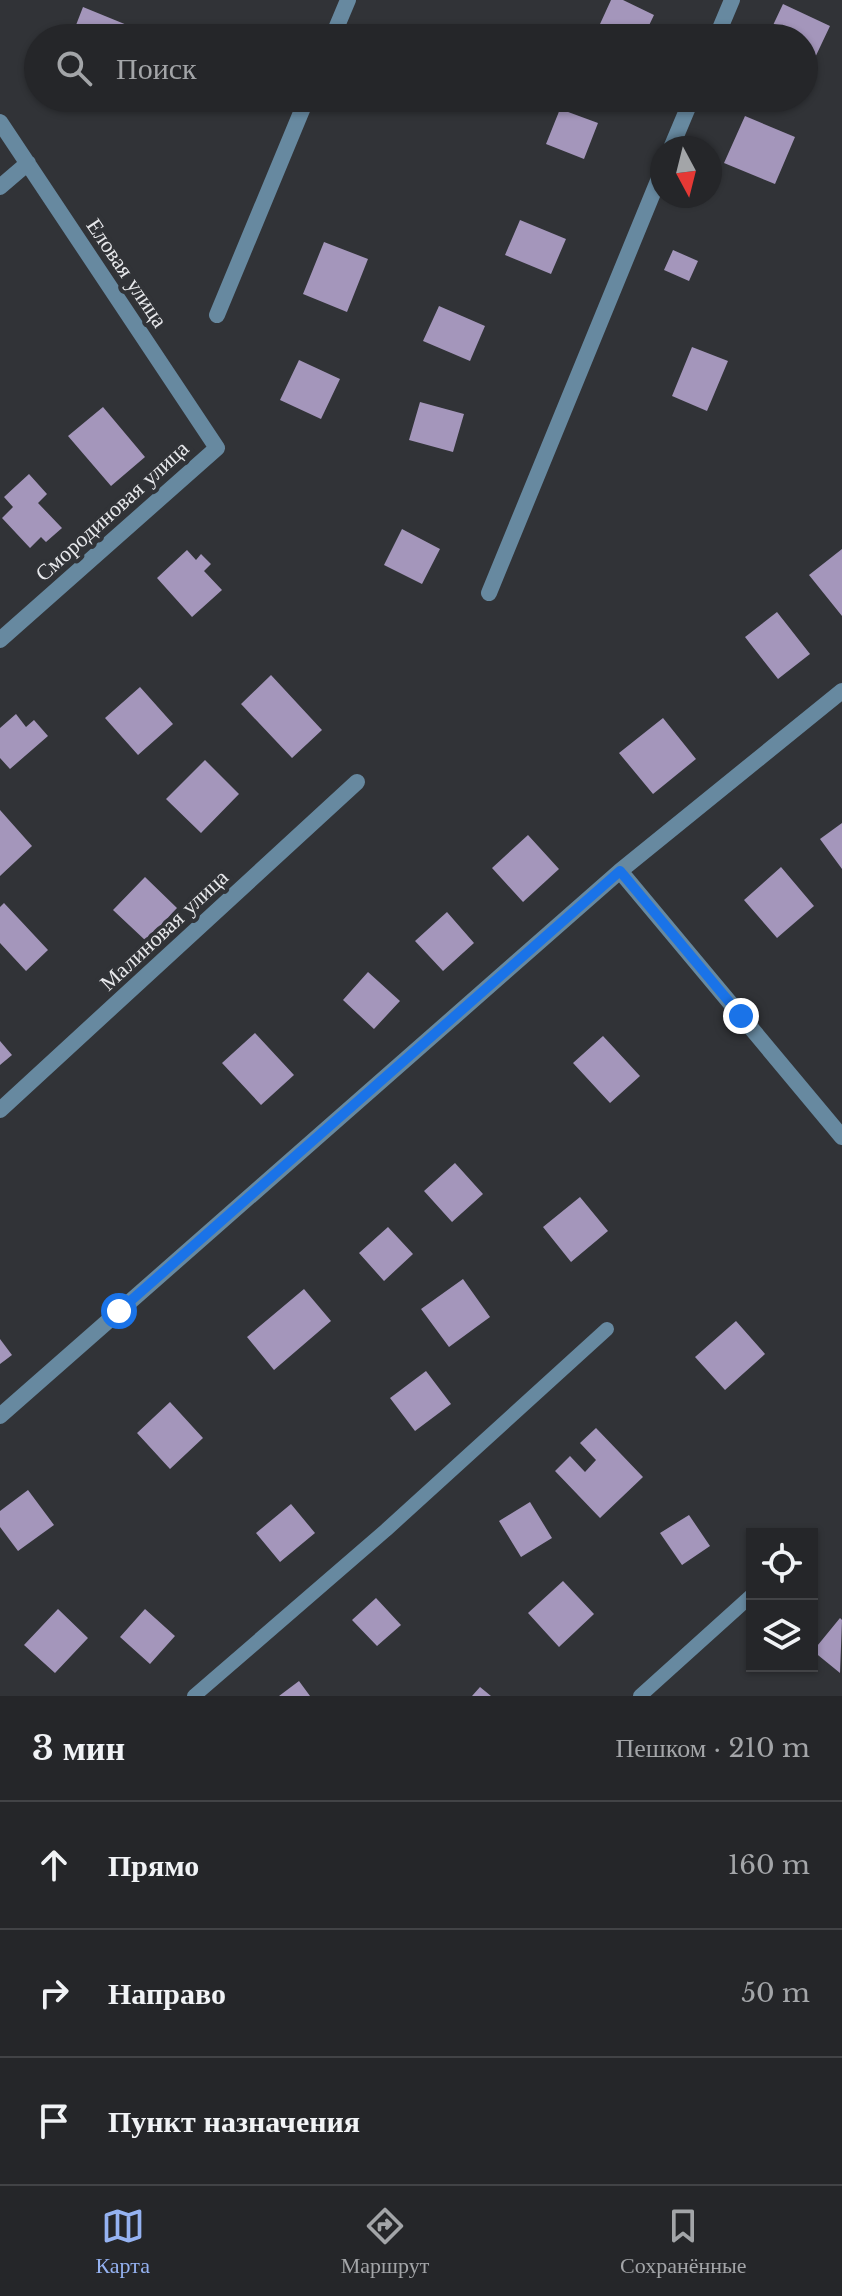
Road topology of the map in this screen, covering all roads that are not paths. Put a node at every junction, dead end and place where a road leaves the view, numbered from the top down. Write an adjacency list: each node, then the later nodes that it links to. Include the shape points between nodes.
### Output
1 (348, 0): 3 (street)
2 (732, 0): 4 (street)
3 (338, 24)
4 (722, 24)
5 (301, 112): 12 (street)
6 (686, 112): 8 (street)
7 (0, 122): 9 (street, Еловая улица)
8 (676, 136)
9 (28, 163): 10 (street); 13 (street, Еловая улица)
10 (0, 187)
11 (650, 200): 14 (street)
12 (217, 315)
13 (217, 448): 15 (street, Смородиновая улица)
14 (489, 593)
15 (0, 640)
16 (842, 691): 18 (street)
17 (357, 782): 19 (street, Малиновая улица)
18 (620, 871): 20 (street); 22 (street)
19 (0, 1110)
20 (842, 1137)
21 (607, 1329): 24 (lane)
22 (0, 1416)
23 (746, 1600): 25 (lane)
24 (194, 1696)
25 (640, 1696)

